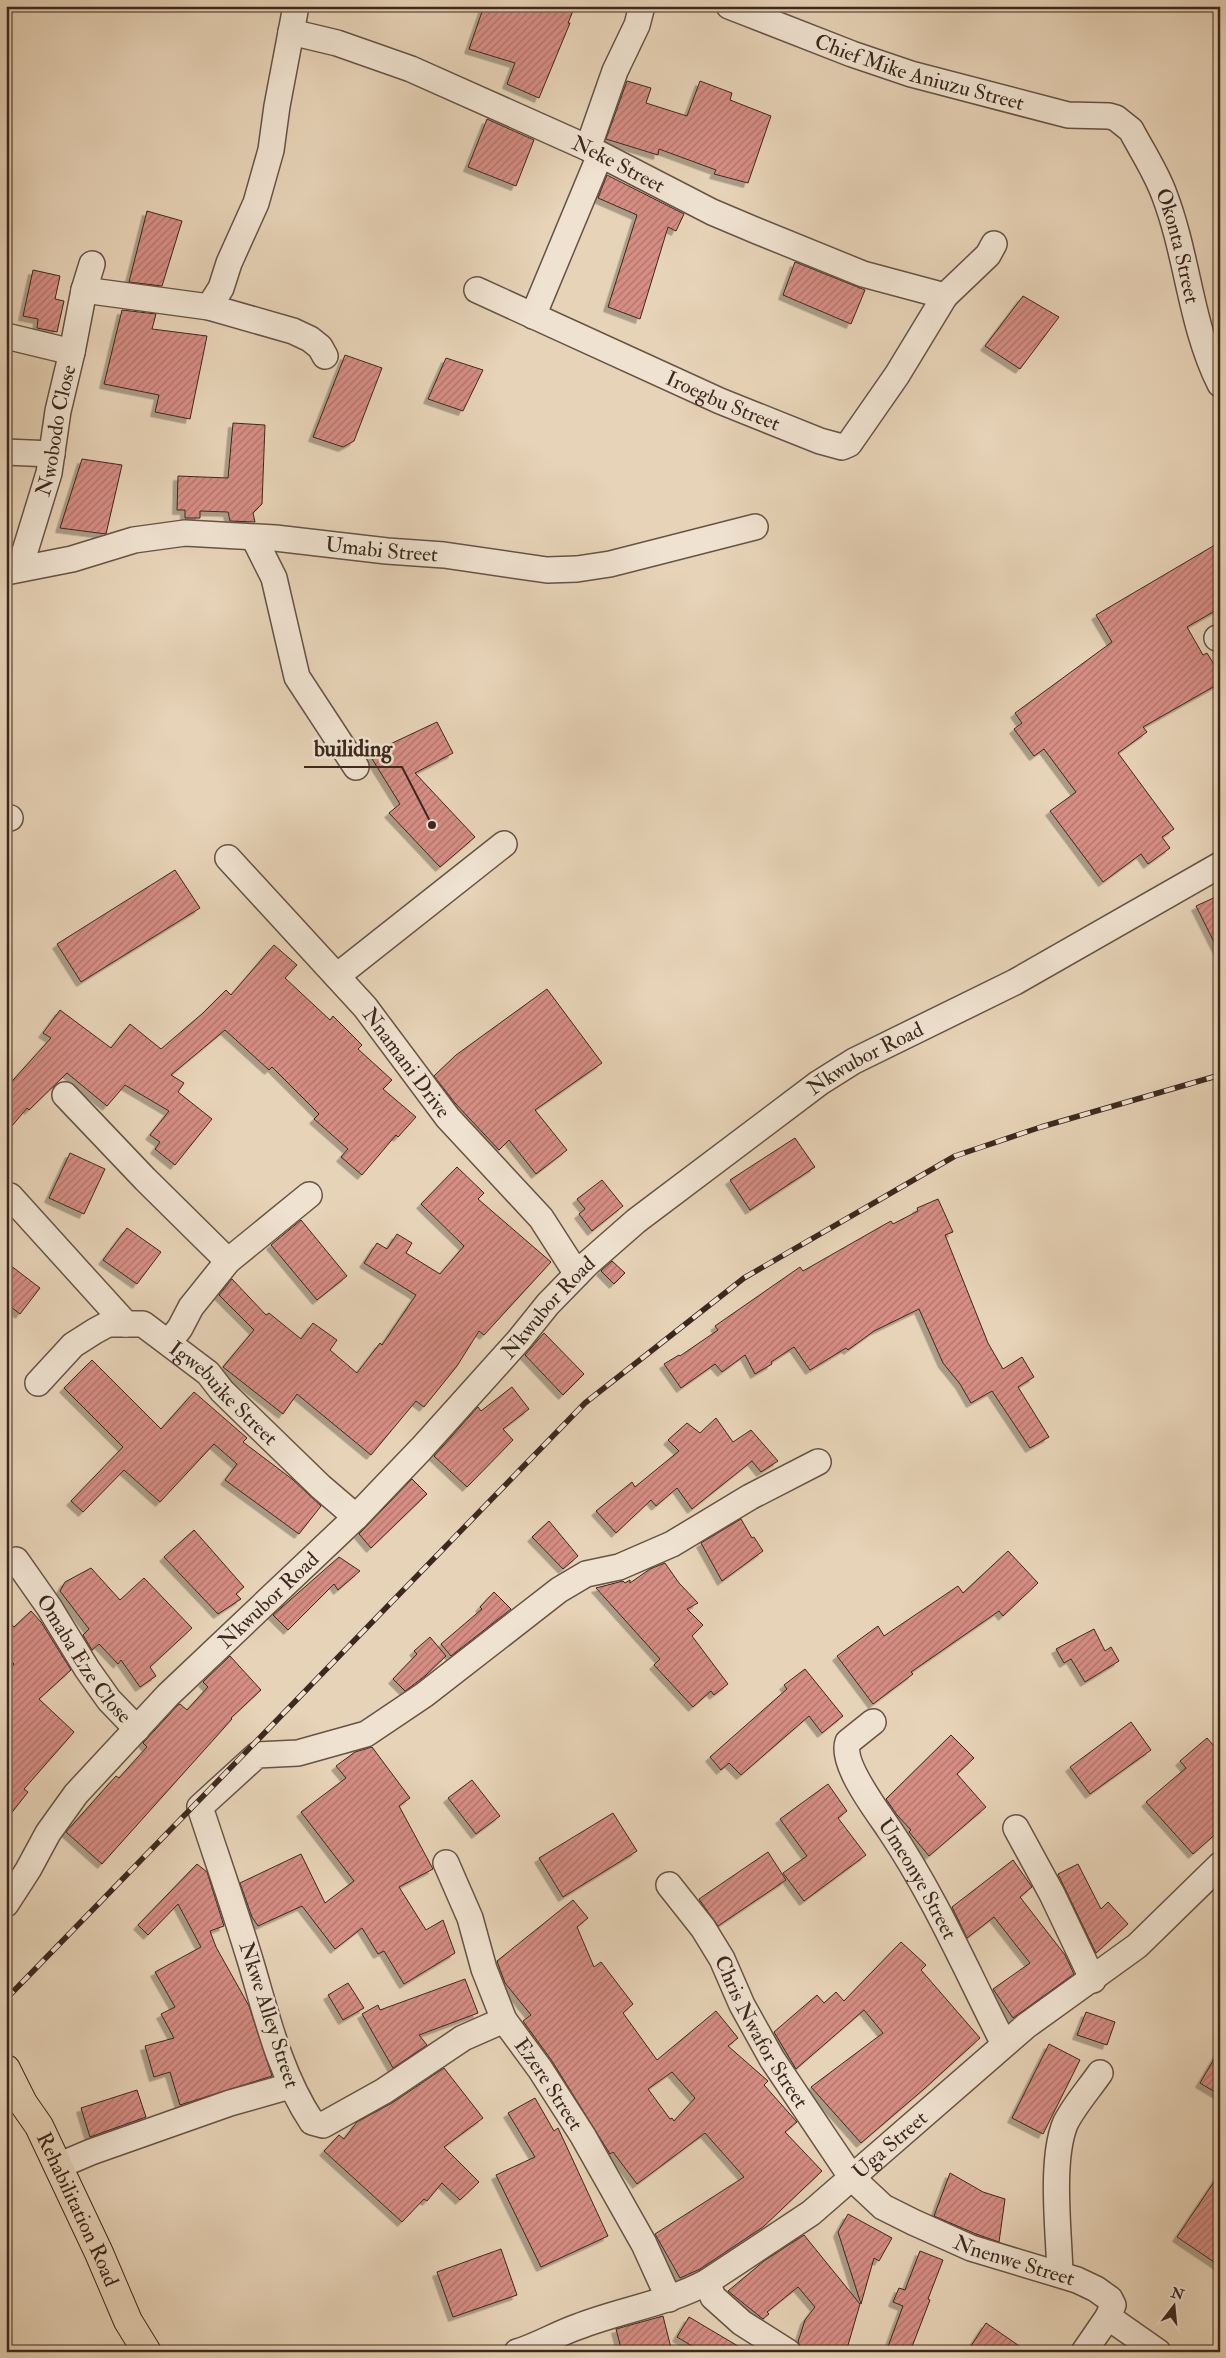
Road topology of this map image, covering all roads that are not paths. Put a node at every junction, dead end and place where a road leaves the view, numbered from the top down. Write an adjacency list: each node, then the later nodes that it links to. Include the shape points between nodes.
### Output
1 (296, 6): 4 (street)
2 (642, 6): 6 (street, via 615,71)
3 (729, 6): 5 (street, Chief Mike Aniuzu Street, via 911,74 1068,115)
4 (290, 32): 6 (street, Neke Street, via 337,43 411,69); 12 (street, via 271,150 256,203 221,288)
5 (1116, 118): 17 (street, Okonta Street, via 1131,130 1164,194 1195,317)
6 (594, 151): 11 (street, Neke Street, via 712,212 863,274); 13 (street)
7 (994, 244): 11 (street, Iroegbu Street, via 988,255)
8 (92, 264): 9 (street, Nwobodo Close)
9 (84, 290): 12 (street); 15 (street, Nwobodo Close)
10 (477, 290): 13 (street)
11 (945, 296): 13 (street, Iroegbu Street, via 897,375 849,444 842,447 820,442 720,401)
12 (209, 306): 16 (street, via 293,331 315,343)
13 (533, 316)
14 (6, 336): 15 (street)
15 (72, 352): 19 (street, Nwobodo Close)
16 (325, 356)
17 (1220, 384)
18 (6, 452): 19 (street)
19 (52, 454): 22 (street, Nwobodo Close, via 25,551)
20 (755, 527): 21 (street, Umabi Street, via 610,564 547,570 444,554)
21 (254, 538): 22 (street, Umabi Street, via 185,533 155,536 72,559); 23 (street, via 274,578 297,677)
22 (15, 570)
23 (356, 767)
24 (504, 844): 27 (street)
25 (228, 858): 27 (street, Nnamani Drive)
26 (1220, 865): 32 (street, Nkwubor Road, via 1015,982 854,1062 819,1083 636,1221)
27 (337, 976): 32 (street, Nnamani Drive, via 448,1118 541,1218)
28 (65, 1095): 31 (street)
29 (309, 1195): 31 (street)
30 (10, 1196): 33 (street)
31 (228, 1261): 34 (street, via 190,1307)
32 (577, 1274): 37 (street, Nkwubor Road, via 428,1442)
33 (126, 1324): 34 (street, Igwebuike Street, via 143,1324); 35 (street, Igwebuike Street, via 108,1324 73,1345)
34 (169, 1342): 37 (street, Igwebuike Street, via 208,1373 222,1391)
35 (38, 1383)
36 (818, 1462): 51 (street, Nkwe Alley Street, via 750,1497 672,1544 619,1567 586,1574 572,1582 424,1695 366,1734 298,1753 256,1755 200,1807)
37 (356, 1517): 40 (street, Nkwubor Road)
38 (16, 1560): 40 (street, Omaba Eze Close, via 109,1700)
39 (872, 1722): 48 (street, Umeonye Street, via 848,1742 846,1755 862,1789 910,1860 944,1922)
40 (137, 1728): 45 (street, Nkwubor Road, via 76,1794 48,1833)
41 (1016, 1828): 46 (street, via 1052,1894)
42 (446, 1863): 47 (street, Ezere Street, via 470,1918 484,1969)
43 (1220, 1865): 46 (street, Uga Street, via 1137,1946)
44 (669, 1885): 53 (street, Chris Nwafor Street, via 703,1928 772,2059)
45 (6, 1904)
46 (1092, 1980): 48 (street, Uga Street, via 1056,2003)
47 (504, 2020): 51 (street, Nkwe Alley Street, via 463,2038 384,2091 322,2125 312,2122); 56 (street, Ezere Street, via 583,2136 644,2244)
48 (1004, 2044): 53 (street, Uga Street)
49 (6, 2069): 52 (main road, Rehabilitation Road)
50 (1100, 2073): 54 (street, via 1066,2124 1057,2161)
51 (290, 2086): 52 (street, via 221,2106)
52 (58, 2166): 59 (main road, Rehabilitation Road, via 128,2321)
53 (852, 2178): 54 (street, Nnenwe Street, via 883,2207 913,2222 971,2248); 55 (street, Uga Street, via 811,2213)
54 (1060, 2274): 57 (street, Nnenwe Street, via 1096,2289 1110,2300 1113,2305)
55 (707, 2282): 56 (street, Uga Street); 61 (street, via 713,2297 742,2323)
56 (669, 2299): 58 (street, Uga Street, via 578,2326)
57 (1108, 2317): 62 (street); 63 (street)
58 (543, 2346): 60 (street, Uga Street)
59 (146, 2352)
60 (517, 2352)
61 (788, 2352)
62 (1084, 2352)
63 (1158, 2352)

